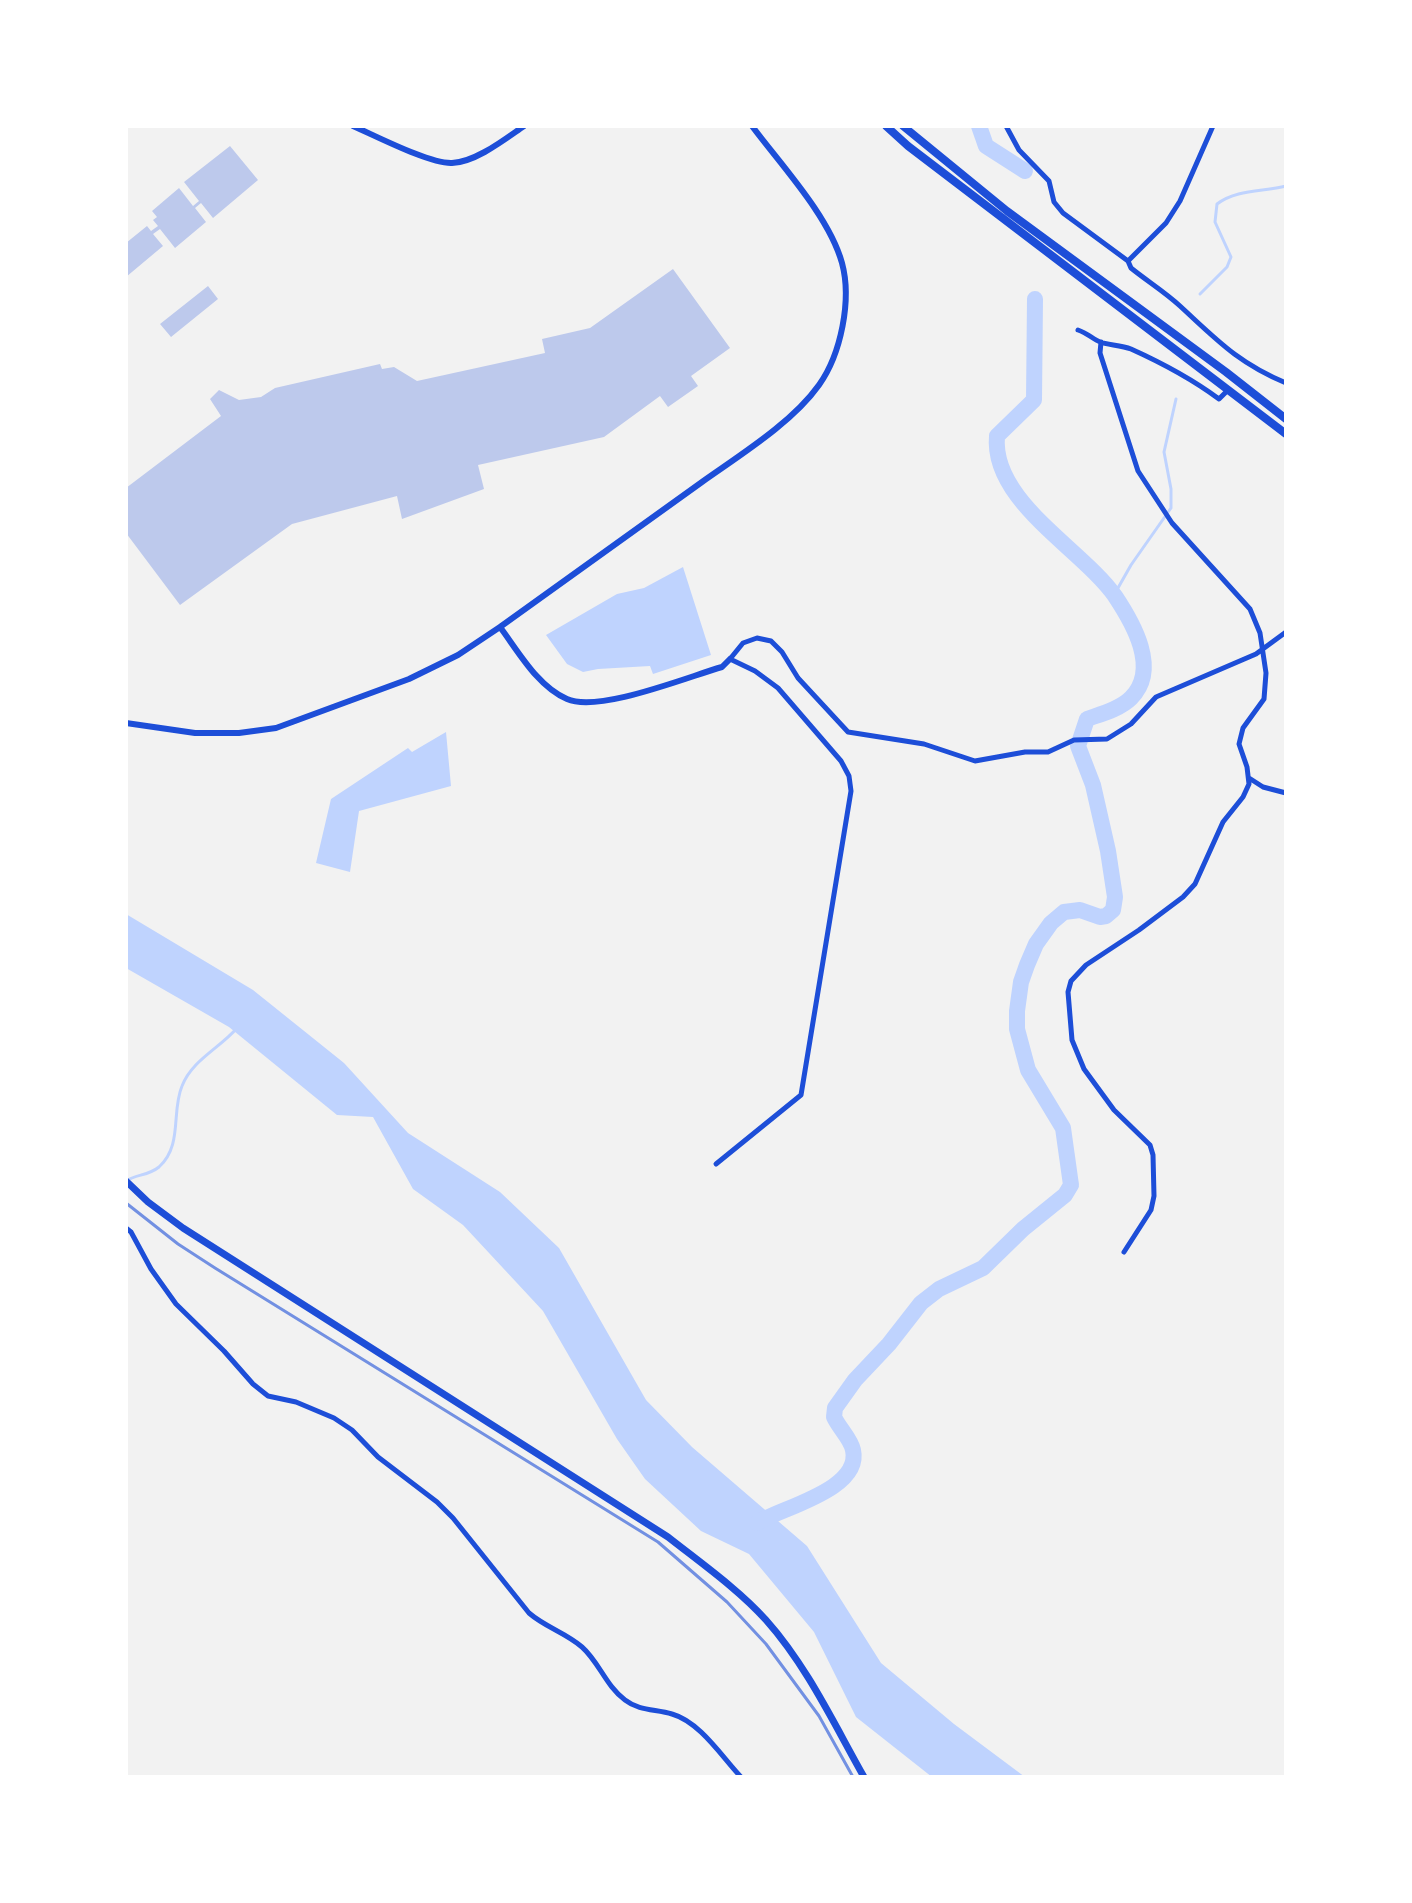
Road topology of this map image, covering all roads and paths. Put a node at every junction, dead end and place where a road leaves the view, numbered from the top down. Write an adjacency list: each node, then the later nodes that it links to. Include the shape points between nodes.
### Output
1 (353, 126): 2 (street, via 437,162 455,163)
2 (524, 126)
3 (752, 126): 15 (street, via 832,235 845,299 832,363 810,395 780,423)
4 (886, 126): 12 (highway)
5 (903, 126): 13 (highway, via 1007,211)
6 (1006, 126): 8 (street, via 1019,150 1049,181 1063,213)
7 (1213, 126): 8 (street, via 1180,201)
8 (1128, 261): 11 (street, via 1235,357)
9 (1078, 330): 10 (street)
10 (1101, 342): 12 (street, via 1130,349 1219,399); 17 (street, via 1138,471 1172,523 1250,609)
11 (1286, 383)
12 (1229, 390): 14 (highway)
13 (1286, 419)
14 (1286, 434)
15 (500, 627): 18 (street, via 547,686 586,703 722,667); 19 (street, via 409,679 276,728 195,733)
16 (1286, 632): 17 (street)
17 (1263, 648): 18 (street, via 1156,697 1131,724 1107,739 1074,740 1048,752 975,761 924,744 848,732 771,641 743,643); 20 (street, via 1264,699 1243,728 1239,744)
18 (730, 659): 22 (street, via 778,688 841,761 851,791 801,1095)
19 (126, 723)
20 (1248, 778): 21 (street); 25 (street, via 1243,797 1223,822 1195,884 1086,965 1068,992 1072,1040 1084,1069 1153,1155 1151,1210)
21 (1286, 793)
22 (716, 1164)
23 (126, 1181): 27 (main road, via 183,1228 668,1537 729,1585 790,1650)
24 (126, 1228): 26 (street, via 176,1304 260,1391 334,1418 352,1430 445,1510 529,1613 581,1646 625,1700 674,1714 693,1726)
25 (1124, 1252)
26 (741, 1777)
27 (864, 1777)

